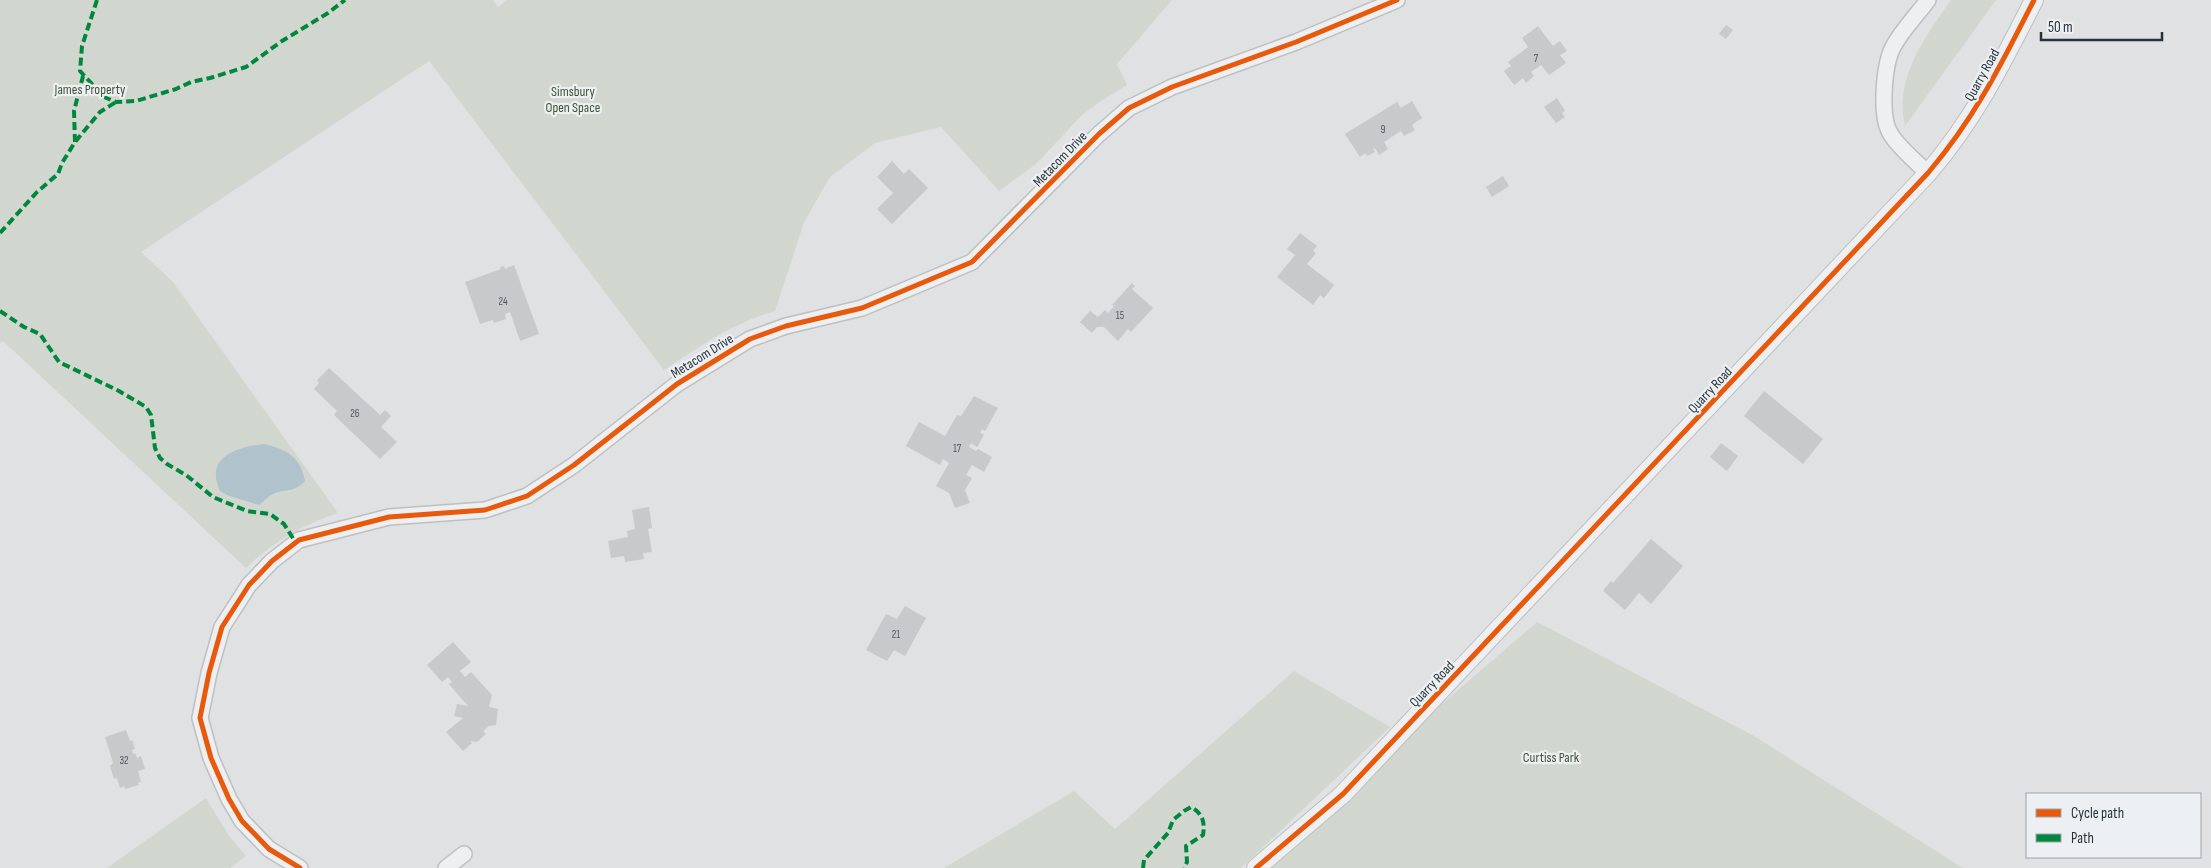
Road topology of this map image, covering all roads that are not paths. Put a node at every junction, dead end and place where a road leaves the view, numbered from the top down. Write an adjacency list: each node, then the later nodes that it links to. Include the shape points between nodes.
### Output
1 (1397, 0): 6 (street, Metacom Drive, via 1296,42 1172,87 1129,108 972,262 862,308 786,326 750,339 677,384 574,465 527,496 485,510 389,517 300,540 272,561 249,585 222,627 200,718 211,758 242,821 269,849)
2 (1928, 0): 4 (street, via 1893,48 1887,67 1884,109 1889,131)
3 (2034, 0): 4 (street, Quarry Road, via 1993,82 1968,122)
4 (1928, 173): 8 (street, Quarry Road, via 1343,794)
5 (464, 854): 7 (street)
6 (300, 868)
7 (446, 868)
8 (1256, 868)

